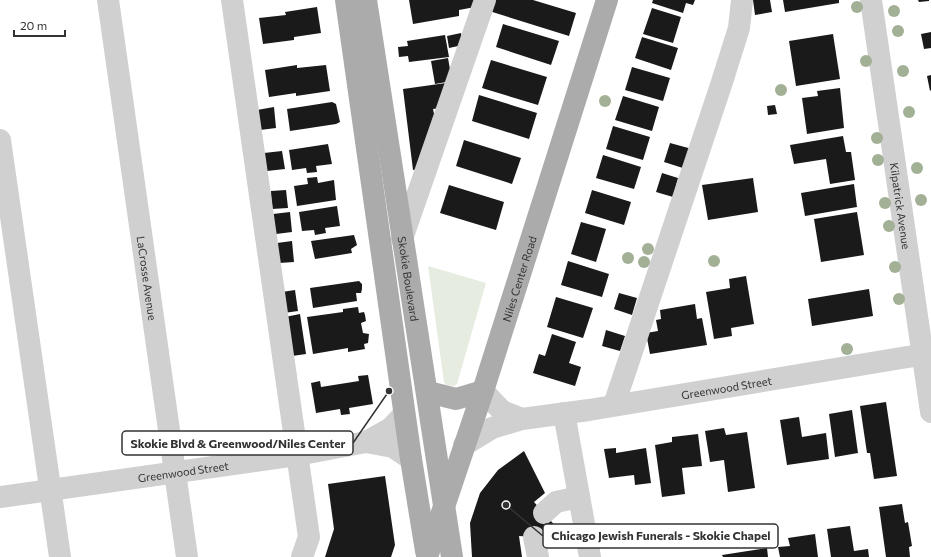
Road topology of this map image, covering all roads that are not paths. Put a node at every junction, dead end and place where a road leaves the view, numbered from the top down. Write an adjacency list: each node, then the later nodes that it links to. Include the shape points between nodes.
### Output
1 (108, 0): 23 (street, LaCrosse Avenue)
2 (232, 0): 21 (street)
3 (346, 0): 17 (main road, Skokie Boulevard)
4 (366, 0): 10 (main road, Skokie Boulevard)
5 (484, 0): 10 (street)
6 (606, 0): 12 (main road, Niles Center Road)
7 (742, 0): 14 (street, via 739,28 721,85)
8 (871, 0): 11 (street, Kilpatrick Avenue)
9 (0, 140): 24 (street)
10 (402, 239): 13 (main road, Skokie Boulevard)
11 (927, 354): 14 (street, Greenwood Street); 15 (street, Kilpatrick Avenue)
12 (483, 391): 13 (main road, via 456,399); 18 (street, Greenwood Street, via 502,411); 20 (main road, Niles Center Road)
13 (428, 392): 27 (main road, Skokie Boulevard)
14 (614, 405): 16 (street, Greenwood Street)
15 (931, 412)
16 (564, 413): 18 (street, Greenwood Street); 26 (street)
17 (404, 414): 19 (street, Greenwood Street, via 390,428); 22 (main road, Skokie Boulevard)
18 (522, 419): 20 (street, Greenwood Street, via 492,428)
19 (366, 442): 21 (street, Greenwood Street); 22 (street, Greenwood Street, via 393,447)
20 (464, 445): 27 (main road, Niles Center Road)
21 (297, 455): 23 (street, Greenwood Street); 31 (street, via 309,537)
22 (411, 459): 32 (main road, Skokie Boulevard)
23 (175, 472): 24 (street, Greenwood Street); 30 (street, LaCrosse Avenue)
24 (49, 490): 25 (street, Greenwood Street); 29 (street)
25 (0, 497)
26 (579, 497): 28 (street, via 556,502); 34 (street)
27 (444, 501): 32 (main road, Niles Center Road); 33 (main road, Skokie Boulevard)
28 (544, 513)
29 (60, 557)
30 (187, 557)
31 (302, 557)
32 (427, 557)
33 (452, 557)
34 (590, 557)

